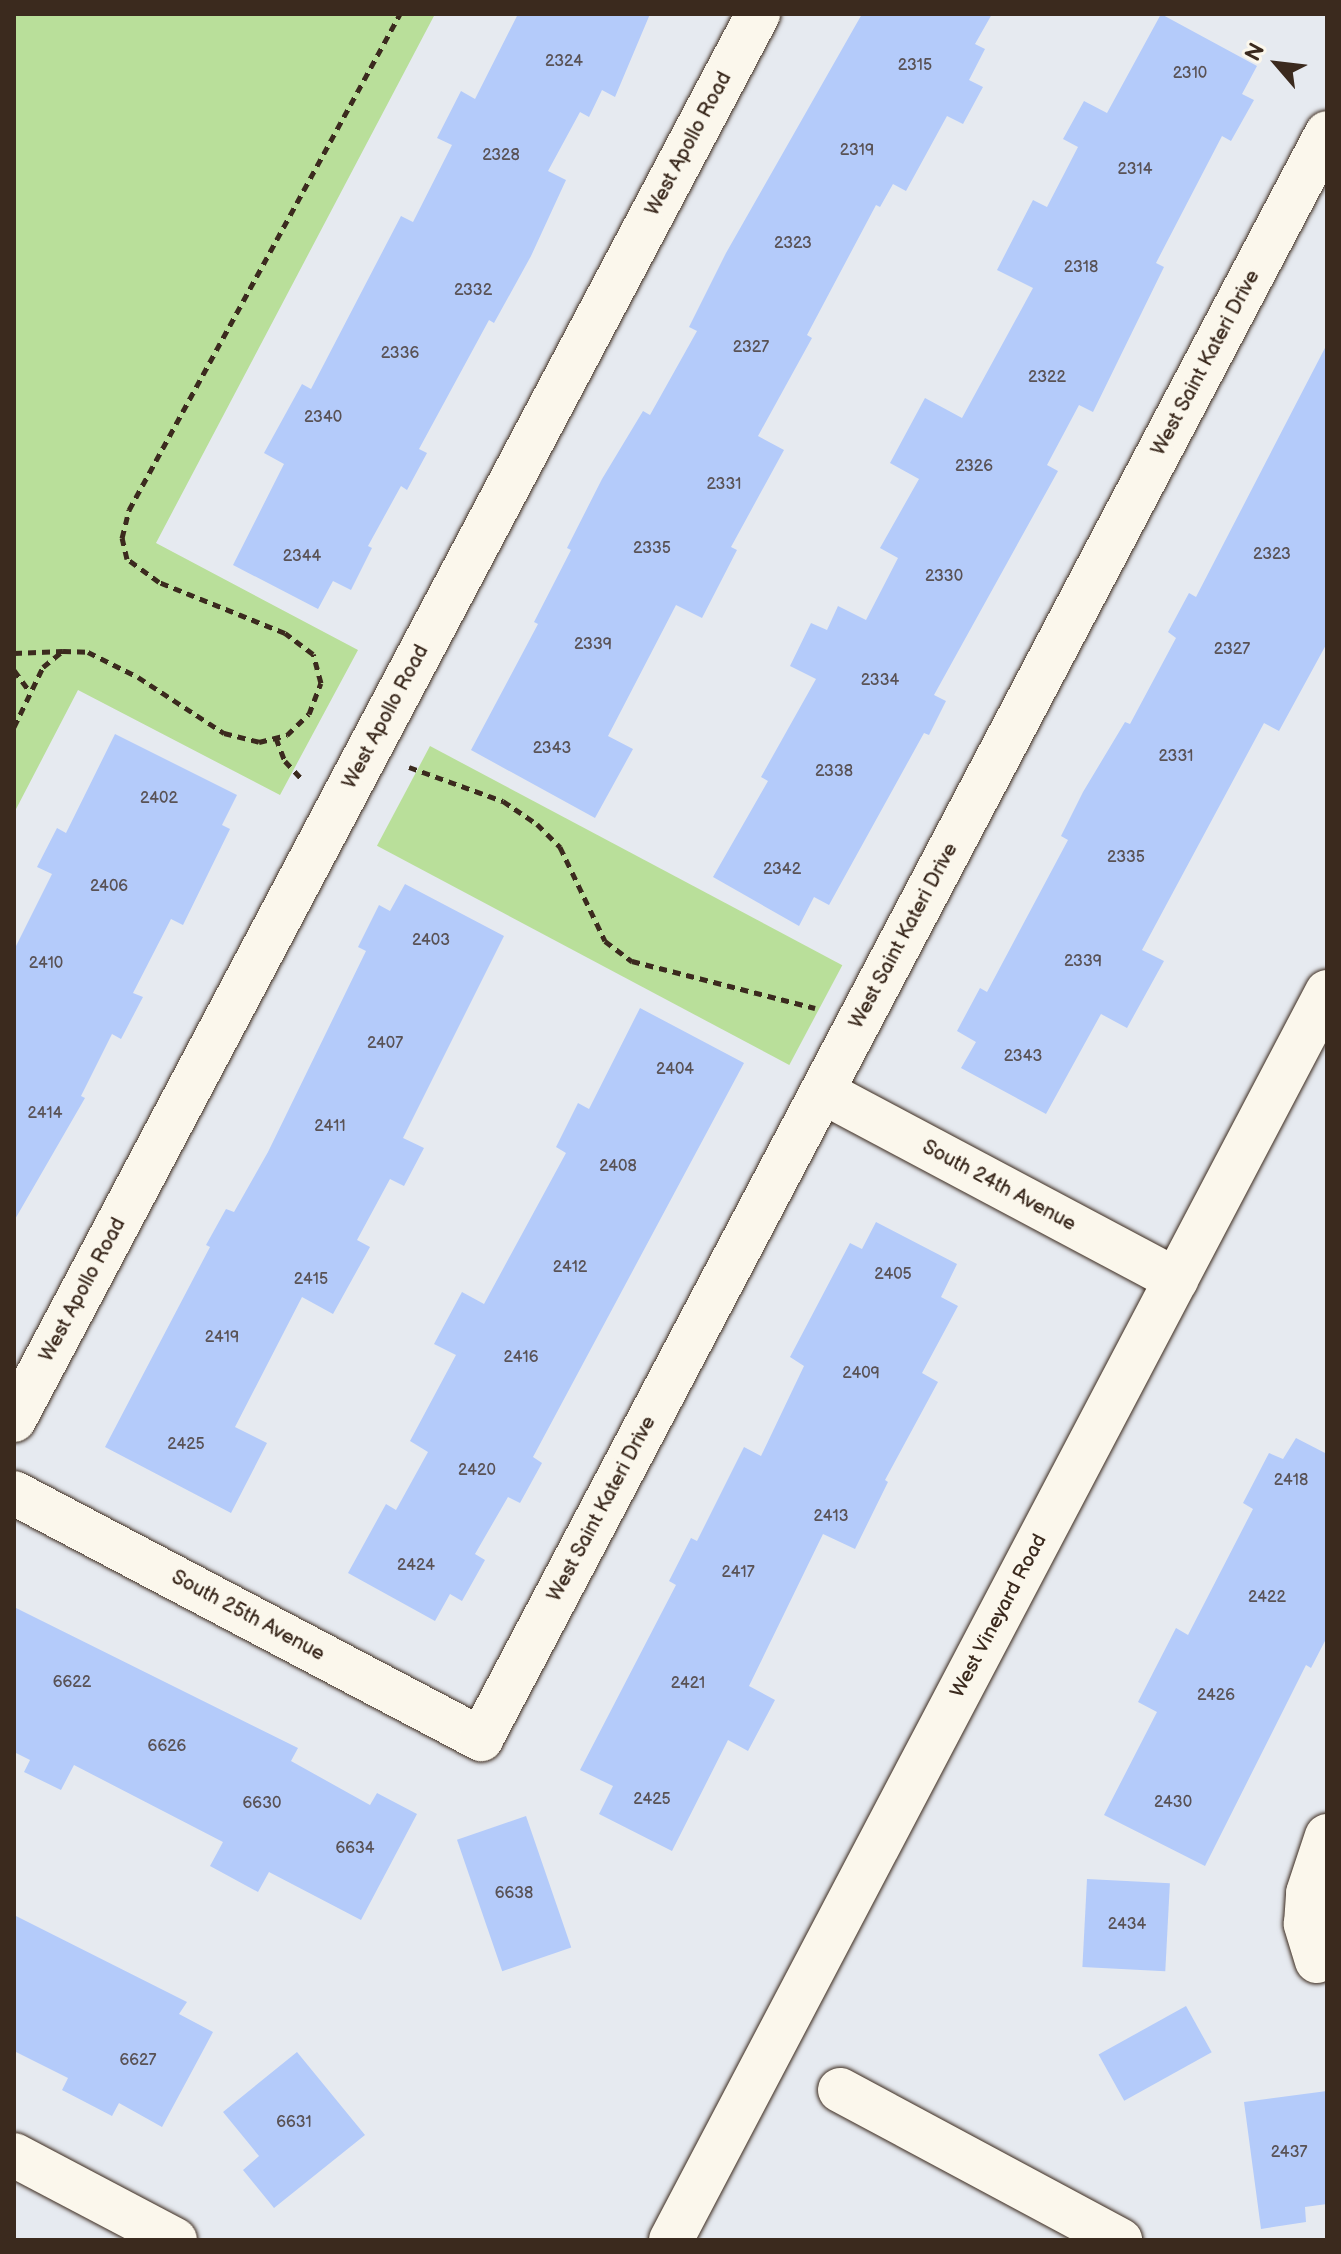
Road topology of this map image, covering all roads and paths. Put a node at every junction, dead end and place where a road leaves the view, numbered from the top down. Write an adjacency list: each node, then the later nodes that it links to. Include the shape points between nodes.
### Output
1 (400, 14): 9 (path, via 136,497 122,538 127,559 159,582 285,633 313,654 321,683 309,714)
2 (758, 14): 10 (street, West Apollo Road)
3 (1327, 133): 13 (street, West Saint Kateri Drive)
4 (63, 651): 5 (path); 7 (path, via 43,667); 9 (path, via 88,652 138,677 224,733 259,742)
5 (14, 653)
6 (14, 670): 7 (path)
7 (30, 692): 8 (path)
8 (14, 727)
9 (276, 738): 11 (path, via 285,761)
10 (374, 740): 13 (path, via 414,771 503,801 537,824 560,847 605,941 632,961 672,975 802,1001); 16 (street, West Apollo Road)
11 (304, 780)
12 (1327, 992): 15 (street, West Vineyard Road)
13 (855, 1029): 14 (street, West Saint Kateri Drive)
14 (823, 1092): 15 (street, South 24th Avenue); 18 (street, West Saint Kateri Drive)
15 (1176, 1280): 24 (street, West Vineyard Road)
16 (14, 1420)
17 (14, 1493): 18 (street, South 25th Avenue)
18 (481, 1739)
19 (1327, 1836): 20 (street, via 1308,1893 1306,1924)
20 (1317, 1961)
21 (840, 2090): 25 (street)
22 (14, 2155): 23 (street)
23 (175, 2240)
24 (671, 2240)
25 (1120, 2240)

